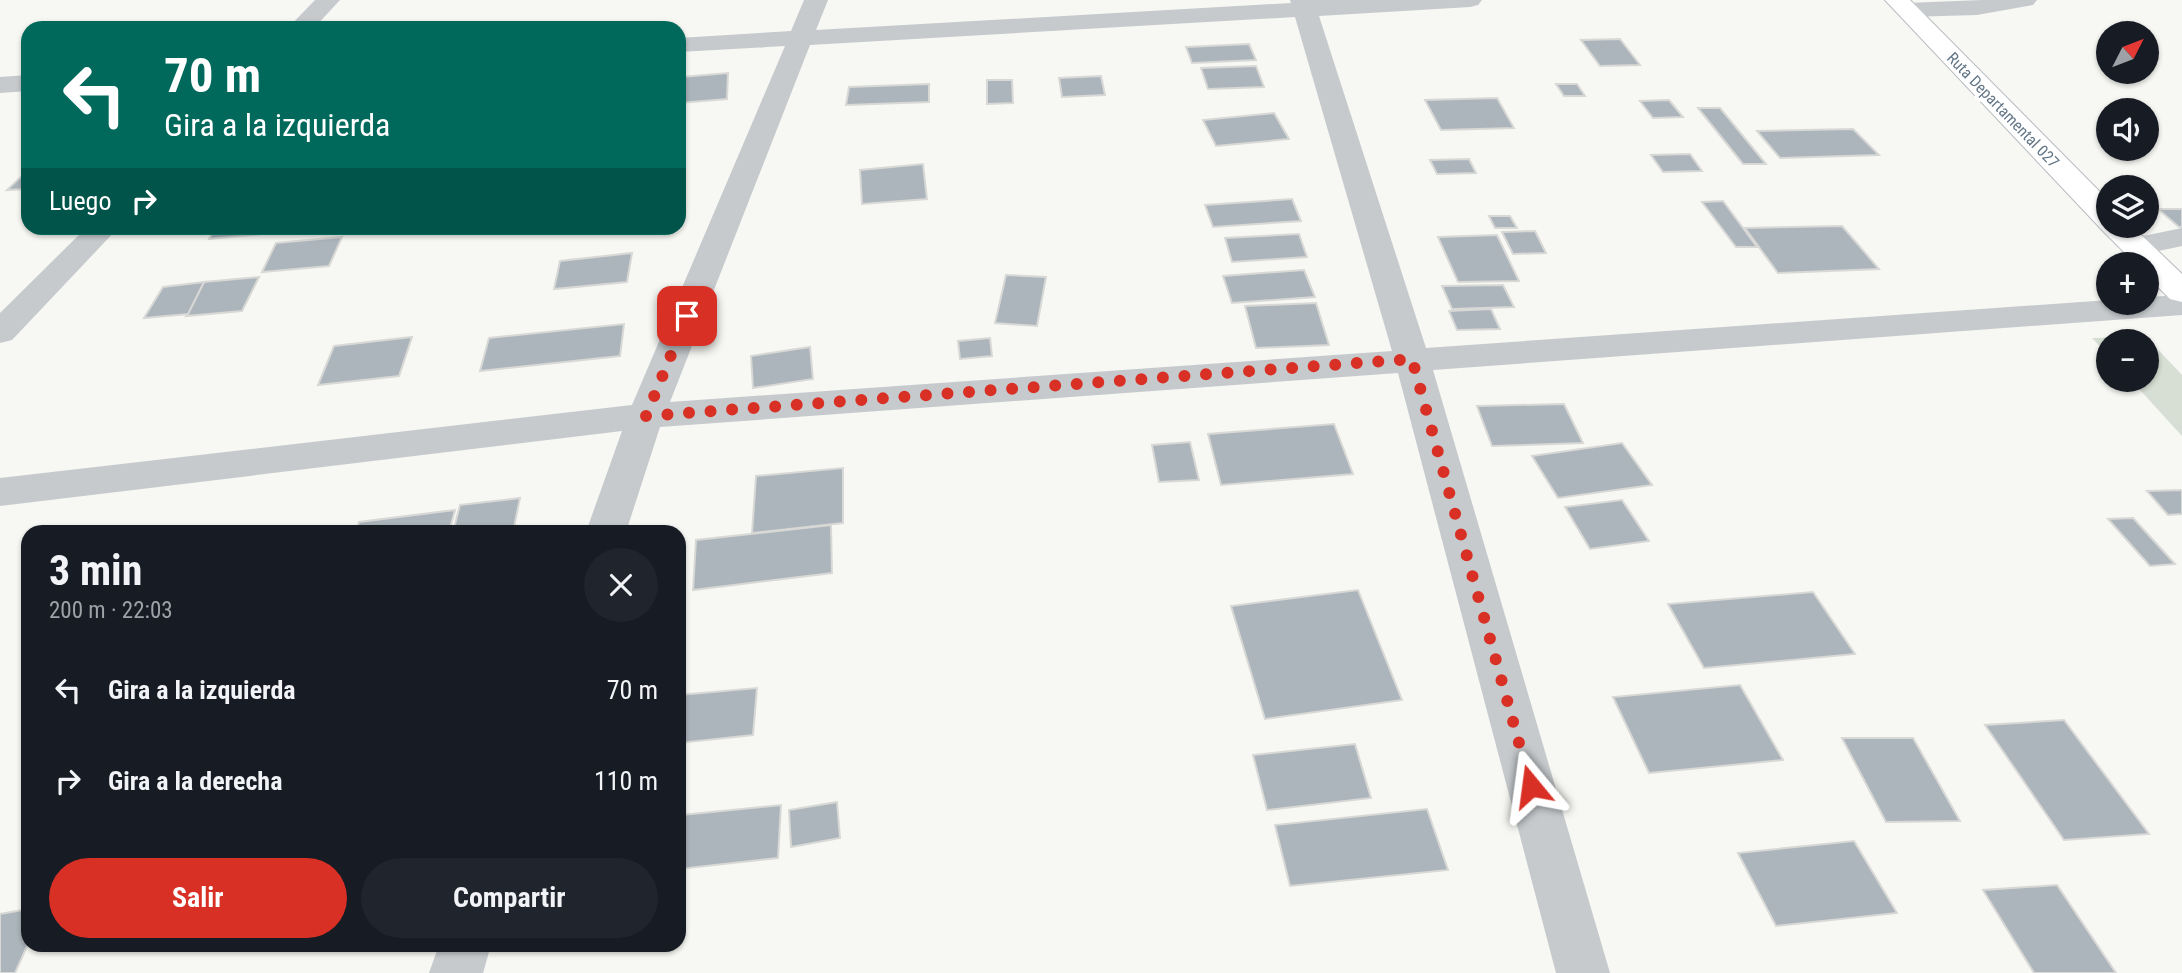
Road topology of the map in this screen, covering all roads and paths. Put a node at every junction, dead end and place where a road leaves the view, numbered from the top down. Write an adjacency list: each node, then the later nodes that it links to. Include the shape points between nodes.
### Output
1 (328, 0): 7 (street)
2 (816, 0): 8 (street)
3 (1470, 0): 5 (street)
4 (2025, 0): 6 (street, via 1965,9)
5 (1303, 4): 8 (street); 20 (street)
6 (1902, 5): 12 (main road, Ruta Departamental 027)
7 (307, 21)
8 (800, 38): 9 (street); 21 (street)
9 (686, 45)
10 (21, 84): 11 (street)
11 (0, 85)
12 (2096, 206)
13 (96, 235): 19 (street)
14 (2159, 237): 15 (street)
15 (2182, 237)
16 (2127, 238): 17 (main road)
17 (2182, 292)
18 (2182, 305): 20 (street)
19 (0, 332)
20 (1412, 359): 21 (street); 26 (street)
21 (646, 416): 22 (street); 23 (street)
22 (0, 492)
23 (608, 525)
24 (463, 952): 25 (street)
25 (456, 973)
26 (1583, 973)

